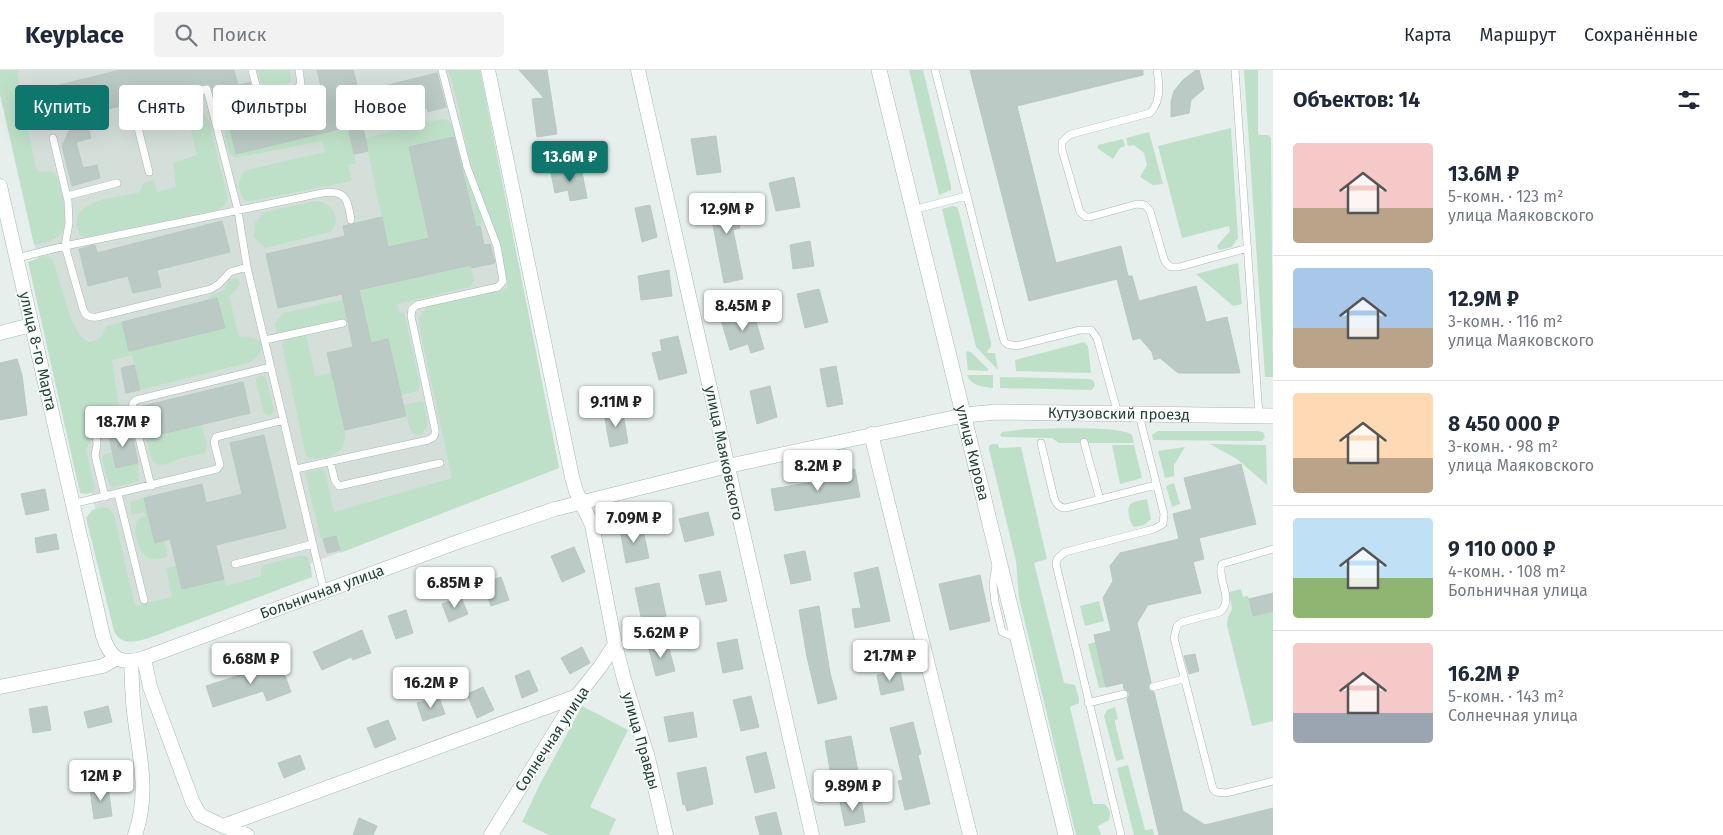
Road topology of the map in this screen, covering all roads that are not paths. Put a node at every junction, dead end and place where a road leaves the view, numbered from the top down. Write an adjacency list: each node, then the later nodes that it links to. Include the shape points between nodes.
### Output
1 (252, 70): 2 (lane, via 261,98 299,88)
2 (299, 70)
3 (442, 70): 37 (lane, via 467,167 497,246 504,282 412,309 434,437)
4 (488, 70): 46 (street, улица Правды, via 572,477)
5 (638, 70): 39 (street, улица Маяковского)
6 (879, 70): 16 (street, улица Кирова)
7 (935, 70): 15 (lane)
8 (1157, 70): 20 (lane, via 1160,90 1150,113 1072,134 1062,142 1080,212 1090,217 1137,204 1145,205 1150,211 1166,263 1171,267)
9 (1236, 70): 20 (lane)
10 (53, 138): 14 (lane)
11 (149, 172): 17 (lane, via 136,109 207,89)
12 (117, 183): 14 (lane)
13 (0, 186): 21 (street, улица 8-го Марта)
14 (67, 196): 19 (lane, via 69,216)
15 (966, 196): 16 (lane); 28 (lane, via 1004,341 1016,346 1090,330 1097,338)
16 (912, 210): 29 (street, улица Кирова)
17 (238, 211): 18 (lane, via 337,193 346,199); 19 (lane); 22 (lane)
18 (351, 220)
19 (65, 246): 21 (lane); 22 (lane, via 83,309 92,318 211,289 230,272)
20 (1248, 248): 31 (lane, via 1252,311)
21 (17, 258): 24 (street, улица 8-го Марта)
22 (247, 267): 26 (lane)
23 (343, 323): 26 (lane)
24 (32, 325): 25 (street); 47 (street, улица 8-го Марта)
25 (0, 332)
26 (265, 340): 27 (lane)
27 (272, 367): 32 (lane, via 136,400 132,406); 33 (lane)
28 (1118, 414): 29 (street, Кутузовский проезд, via 988,412); 30 (street, Кутузовский проезд)
29 (965, 415): 34 (street, Больничная улица); 70 (street, улица Кирова)
30 (1139, 415): 31 (street, Кутузовский проезд); 41 (lane)
31 (1266, 416)
32 (134, 418): 42 (lane); 44 (lane, via 101,426 96,432 95,455)
33 (284, 420): 40 (lane); 42 (lane, via 216,436 214,442 220,465 217,470)
34 (871, 434): 39 (street, Больничная улица); 69 (street)
35 (1084, 442): 45 (lane)
36 (1041, 443): 45 (lane, via 1058,506 1066,508)
37 (330, 461): 38 (lane, via 339,486); 40 (lane)
38 (440, 463)
39 (728, 466): 46 (street, Больничная улица); 68 (street, улица Маяковского)
40 (296, 469): 48 (lane)
41 (1156, 485): 45 (lane); 61 (lane, via 1164,519 1159,527 1065,552 1056,559)
42 (151, 486): 43 (lane)
43 (118, 494): 44 (lane); 52 (lane)
44 (105, 497): 47 (lane)
45 (1100, 500)
46 (581, 502): 51 (street, Больничная улица, via 496,528); 53 (street, улица Правды, via 594,534)
47 (72, 504): 54 (street, улица 8-го Марта, via 103,636 107,647)
48 (313, 544): 50 (lane); 51 (lane)
49 (1273, 549): 56 (lane, via 1222,564 1220,570 1226,601 1223,609 1177,626 1174,638)
50 (235, 564)
51 (324, 590): 55 (street, Больничная улица)
52 (144, 600)
53 (615, 644): 60 (street, Солнечная улица); 67 (street, улица Правды)
54 (117, 658): 55 (street); 57 (street, via 103,666)
55 (137, 660): 63 (street, via 193,804 200,815); 64 (street, via 134,709 144,780 142,808)
56 (1183, 679): 58 (lane); 62 (lane, via 1213,789 1226,793)
57 (0, 687)
58 (1153, 687)
59 (1124, 694): 61 (lane)
60 (577, 696): 63 (street); 66 (street, Солнечная улица)
61 (1088, 703): 71 (lane)
62 (1273, 780)
63 (223, 826): 65 (street)
64 (135, 835)
65 (247, 835)
66 (492, 835)
67 (666, 835)
68 (812, 835)
69 (970, 835)
70 (1066, 835)
71 (1121, 835)

